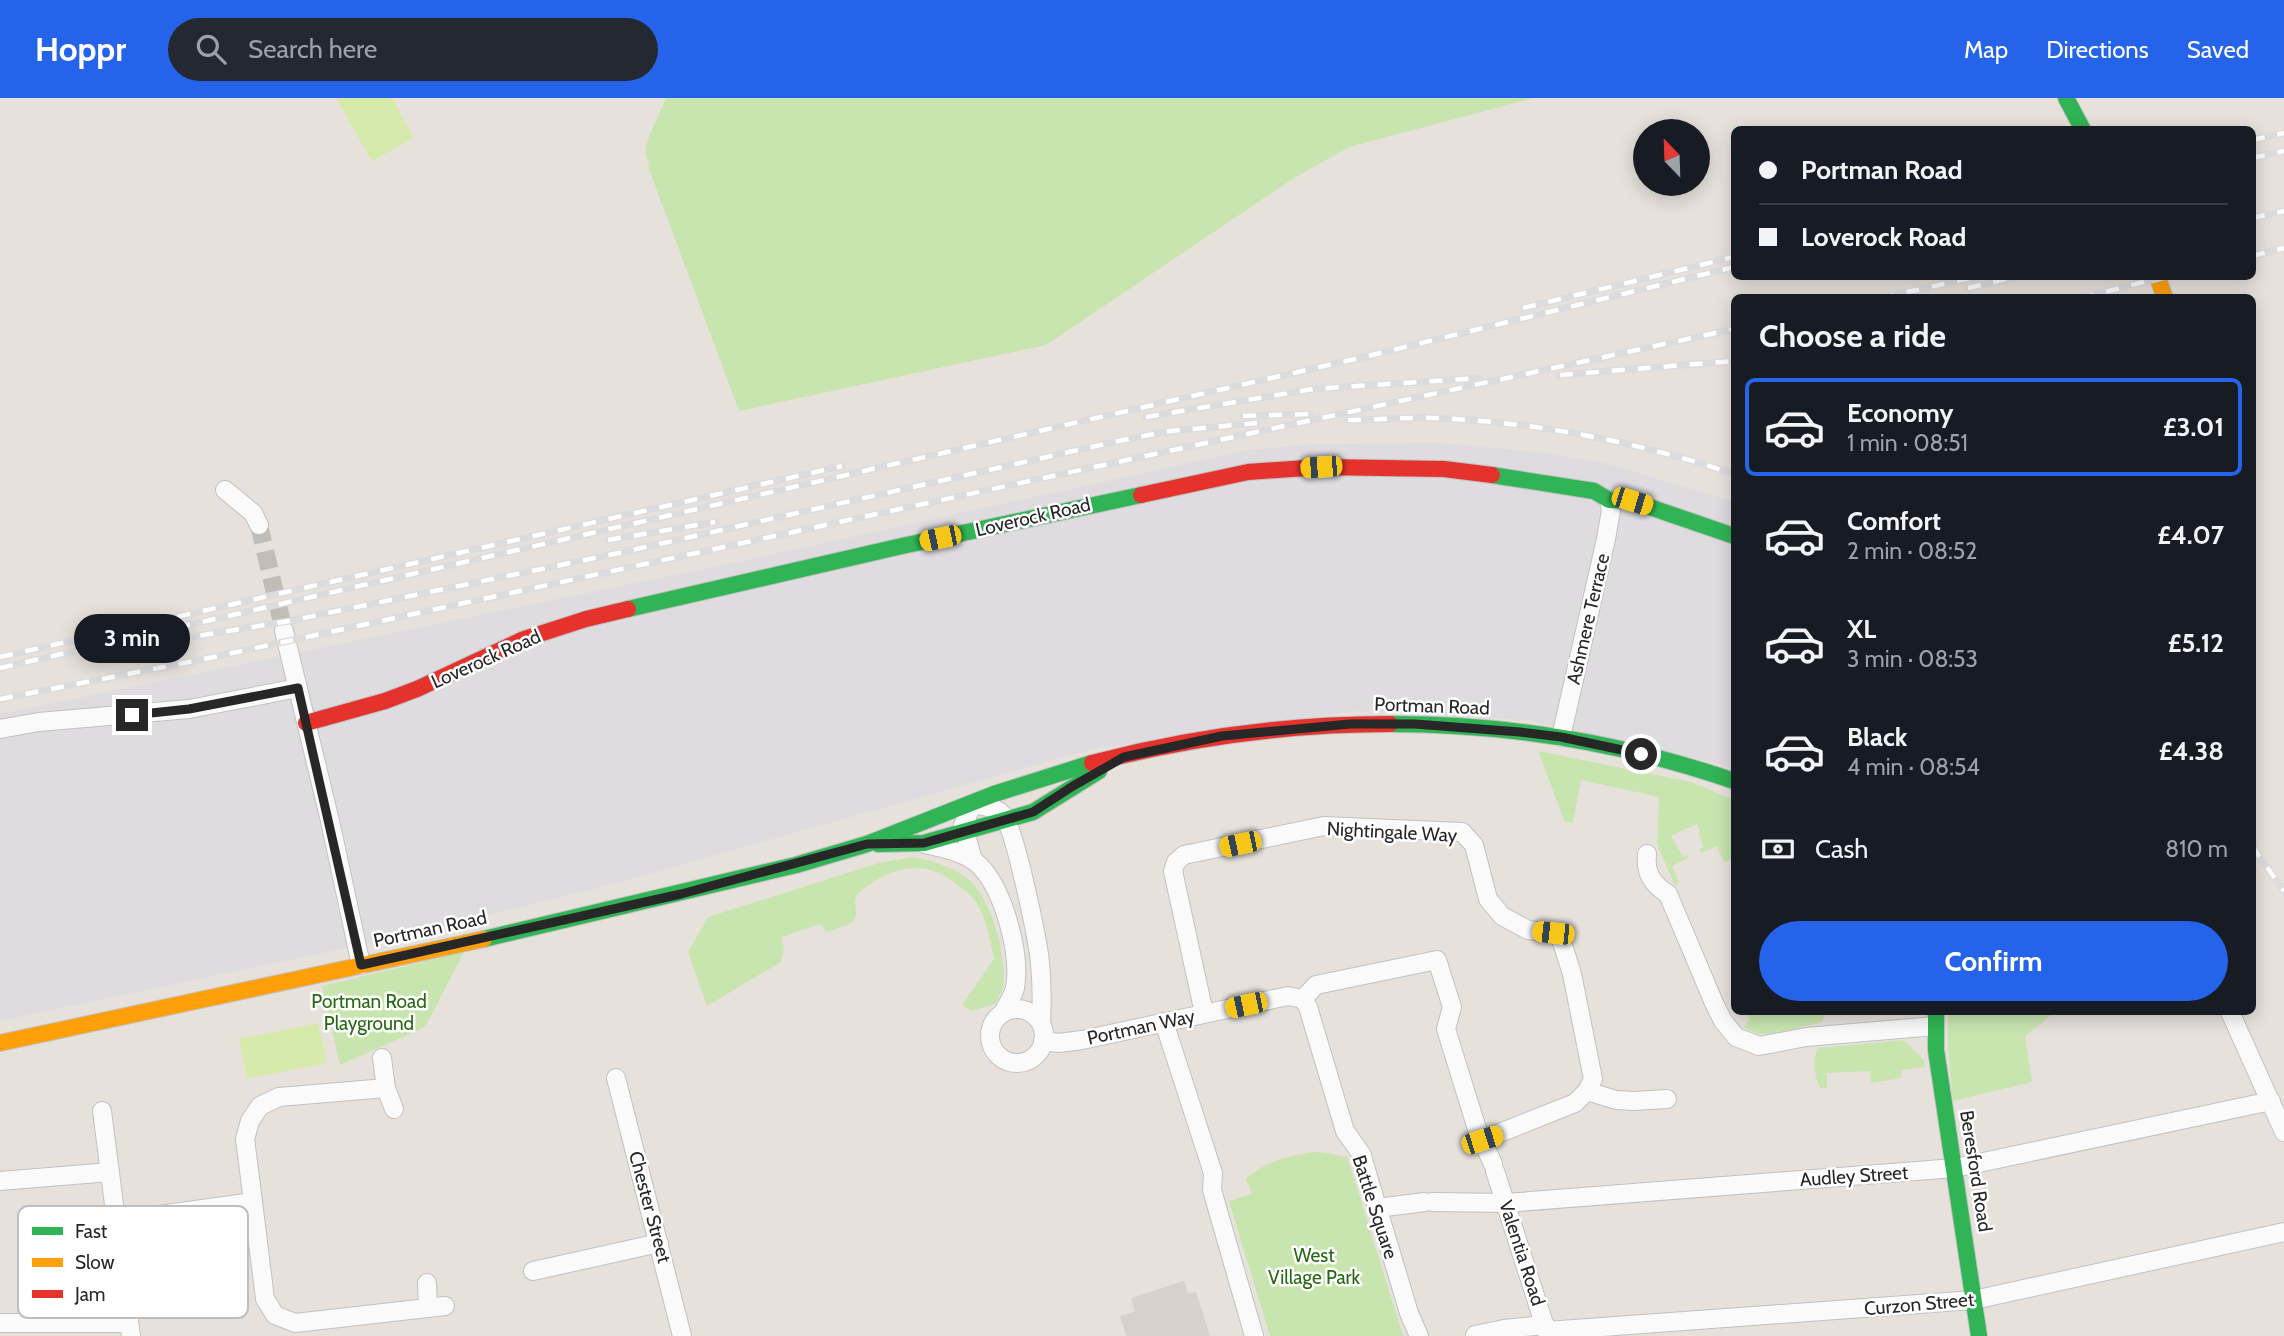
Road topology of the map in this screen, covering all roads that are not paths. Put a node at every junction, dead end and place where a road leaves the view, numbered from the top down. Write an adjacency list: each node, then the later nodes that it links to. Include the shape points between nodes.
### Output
1 (2066, 98): 2 (street)
2 (2081, 126)
3 (225, 490): 5 (street, via 253,513)
4 (1609, 500): 6 (street, Loverock Road, via 1632,501); 9 (street, Loverock Road, via 1594,492 1444,469 1321,467 1241,473 586,619 524,639 385,701); 11 (street, Ashmere Terrace, via 1606,539)
5 (259, 525)
6 (1731, 535)
7 (284, 631): 8 (street)
8 (298, 688): 9 (street); 10 (street, via 189,709)
9 (306, 723): 24 (street)
10 (0, 729)
11 (1561, 737): 12 (street, Portman Road, via 1429,725 1350,724 1222,736); 13 (street, Portman Road)
12 (1124, 757): 14 (street, Portman Road, via 1067,770); 15 (street, Portman Road)
13 (1731, 780)
14 (973, 804): 16 (street); 17 (street); 19 (street, Portman Road)
15 (1033, 812): 16 (street, Portman Road); 20 (street)
16 (1006, 818): 17 (street, Portman Road); 20 (street)
17 (964, 832): 18 (street, Portman Road); 22 (street)
18 (924, 843): 19 (street, Portman Road); 22 (street)
19 (867, 844): 24 (street, Portman Road, via 681,894)
20 (1017, 853): 31 (street, via 1040,961)
21 (1647, 854): 29 (street, via 1646,867 1655,886 1668,894 1718,1012 1736,1037 1759,1046)
22 (972, 860): 26 (street, via 1002,898 1009,922 1015,989)
23 (1437, 960): 25 (street, Portman Way, via 1316,985); 42 (street, Valentia Road, via 1451,1007 1446,1029)
24 (361, 965): 32 (street, Portman Road)
25 (1303, 999): 27 (street, Portman Way, via 1288,996); 50 (street, Battle Square, via 1345,1131 1362,1155)
26 (1003, 1013): 31 (street, via 1020,1009 1035,1016); 31 (street, via 994,1022 990,1038 1001,1058 1014,1062 1030,1059 1036,1055)
27 (1204, 1013): 30 (street, Portman Way); 36 (street, Nightingale Way, via 1174,871 1175,862 1184,855 1324,826 1462,832 1474,845 1488,899 1502,916 1528,930 1553,933 1561,939 1593,1079)
28 (2231, 1015): 38 (street)
29 (1935, 1018): 43 (street, Beresford Road)
30 (1164, 1022): 31 (street, Portman Way, via 1059,1044); 61 (street, via 1213,1173 1212,1190)
31 (1042, 1032)
32 (0, 1043)
33 (382, 1058): 35 (street)
34 (616, 1078): 52 (street, Chester Street)
35 (386, 1088): 39 (street); 46 (street, via 288,1097 260,1106 245,1139)
36 (1587, 1091): 37 (street, via 1616,1100); 42 (street, via 1576,1103)
37 (1667, 1099)
38 (2271, 1101): 41 (street); 43 (street, Audley Street)
39 (394, 1109)
40 (103, 1111): 44 (street)
41 (2284, 1132)
42 (1482, 1140): 47 (street, Valentia Road)
43 (1955, 1168): 47 (street, Audley Street); 55 (street, Beresford Road)
44 (110, 1172): 45 (street); 48 (street)
45 (0, 1181)
46 (253, 1202): 49 (street); 54 (street, via 265,1299 275,1315 295,1324 436,1307)
47 (1506, 1203): 50 (street, Audley Street, via 1428,1202); 58 (street, Valentia Road)
48 (114, 1206)
49 (224, 1206)
50 (1377, 1208): 62 (street, Battle Square)
51 (2284, 1232): 55 (street, Curzon Street)
52 (659, 1243): 53 (street); 60 (street, Chester Street)
53 (533, 1271)
54 (427, 1283)
55 (1974, 1300): 58 (street, Curzon Street); 63 (street, Beresford Road)
56 (0, 1323): 57 (street)
57 (130, 1329)
58 (1547, 1331): 59 (street, Curzon Street, via 1504,1329)
59 (1475, 1335)
60 (682, 1336)
61 (1254, 1336)
62 (1419, 1336)
63 (1979, 1336)

